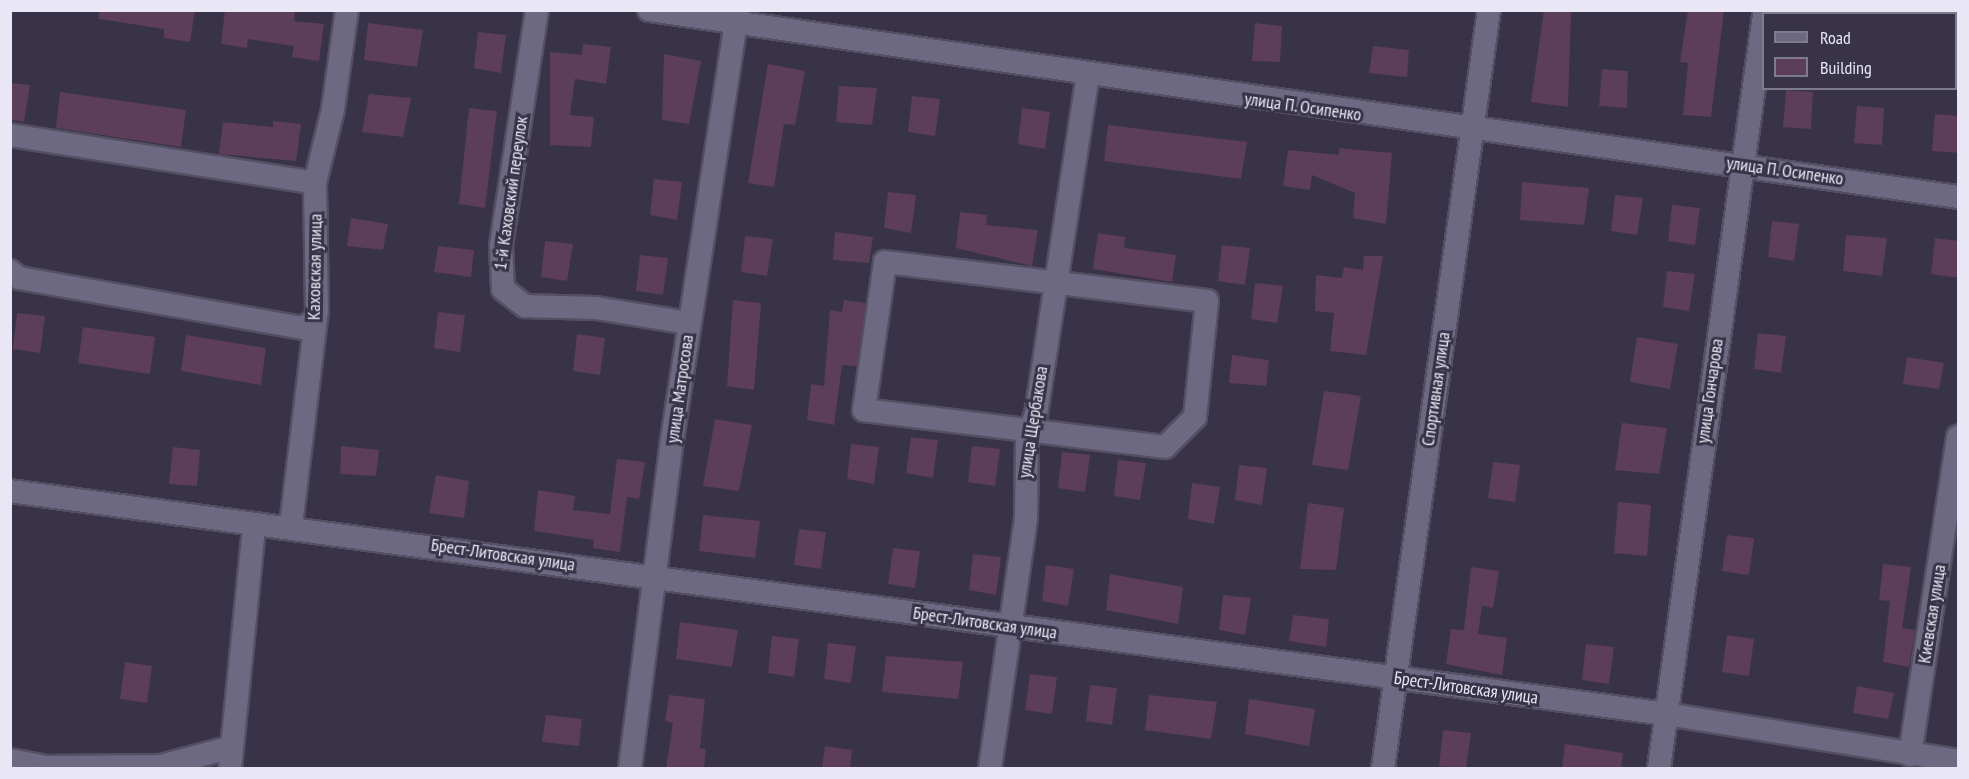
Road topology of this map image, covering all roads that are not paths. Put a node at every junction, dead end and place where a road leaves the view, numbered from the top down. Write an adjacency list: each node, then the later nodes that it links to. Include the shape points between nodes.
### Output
1 (347, 10): 11 (street, Каховская улица, via 333,109)
2 (537, 10): 16 (street, 1-й Каховский переулок, via 501,245 503,290 525,306 596,308)
3 (649, 10): 5 (street, улица П. Осипенко)
4 (1490, 10): 8 (street, Спортивная улица)
5 (737, 16): 7 (street, улица П. Осипенко); 16 (street, улица Матросова)
6 (1762, 26): 10 (street, улица Гончарова)
7 (1088, 76): 8 (street, улица П. Осипенко); 14 (street, улица Щербакова)
8 (1472, 131): 10 (street, улица П. Осипенко); 24 (street, Спортивная улица)
9 (10, 135): 11 (street)
10 (1741, 164): 12 (street, улица П. Осипенко); 25 (street, улица Гончарова)
11 (315, 183): 15 (street, Каховская улица)
12 (1959, 196)
13 (10, 271): 15 (street, via 19,278 303,328)
14 (1053, 285): 17 (street, улица Щербакова); 17 (street, via 1207,301 1195,417 1165,447); 17 (street, via 885,262 864,410)
15 (315, 320): 20 (street, Каховская улица)
16 (690, 323): 22 (street, улица Матросова)
17 (1030, 430): 23 (street, улица Щербакова, via 1023,481 1026,518)
18 (1959, 437): 26 (street, Киевская улица)
19 (10, 491): 21 (street, Брест-Литовская улица)
20 (291, 525): 21 (street, Брест-Литовская улица); 22 (street, Брест-Литовская улица)
21 (254, 526): 27 (street)
22 (657, 577): 23 (street, Брест-Литовская улица); 30 (street, улица Матросова)
23 (1009, 626): 24 (street, Брест-Литовская улица); 31 (street, улица Щербакова)
24 (1395, 679): 25 (street, Брест-Литовская улица); 32 (street, Спортивная улица)
25 (1666, 714): 26 (street, Брест-Литовская улица); 33 (street, улица Гончарова)
26 (1910, 755): 29 (street, Брест-Литовская улица)
27 (231, 758): 28 (street, via 161,766 46,767)
28 (10, 760)
29 (1959, 761)
30 (630, 768)
31 (990, 768)
32 (1383, 768)
33 (1659, 768)

